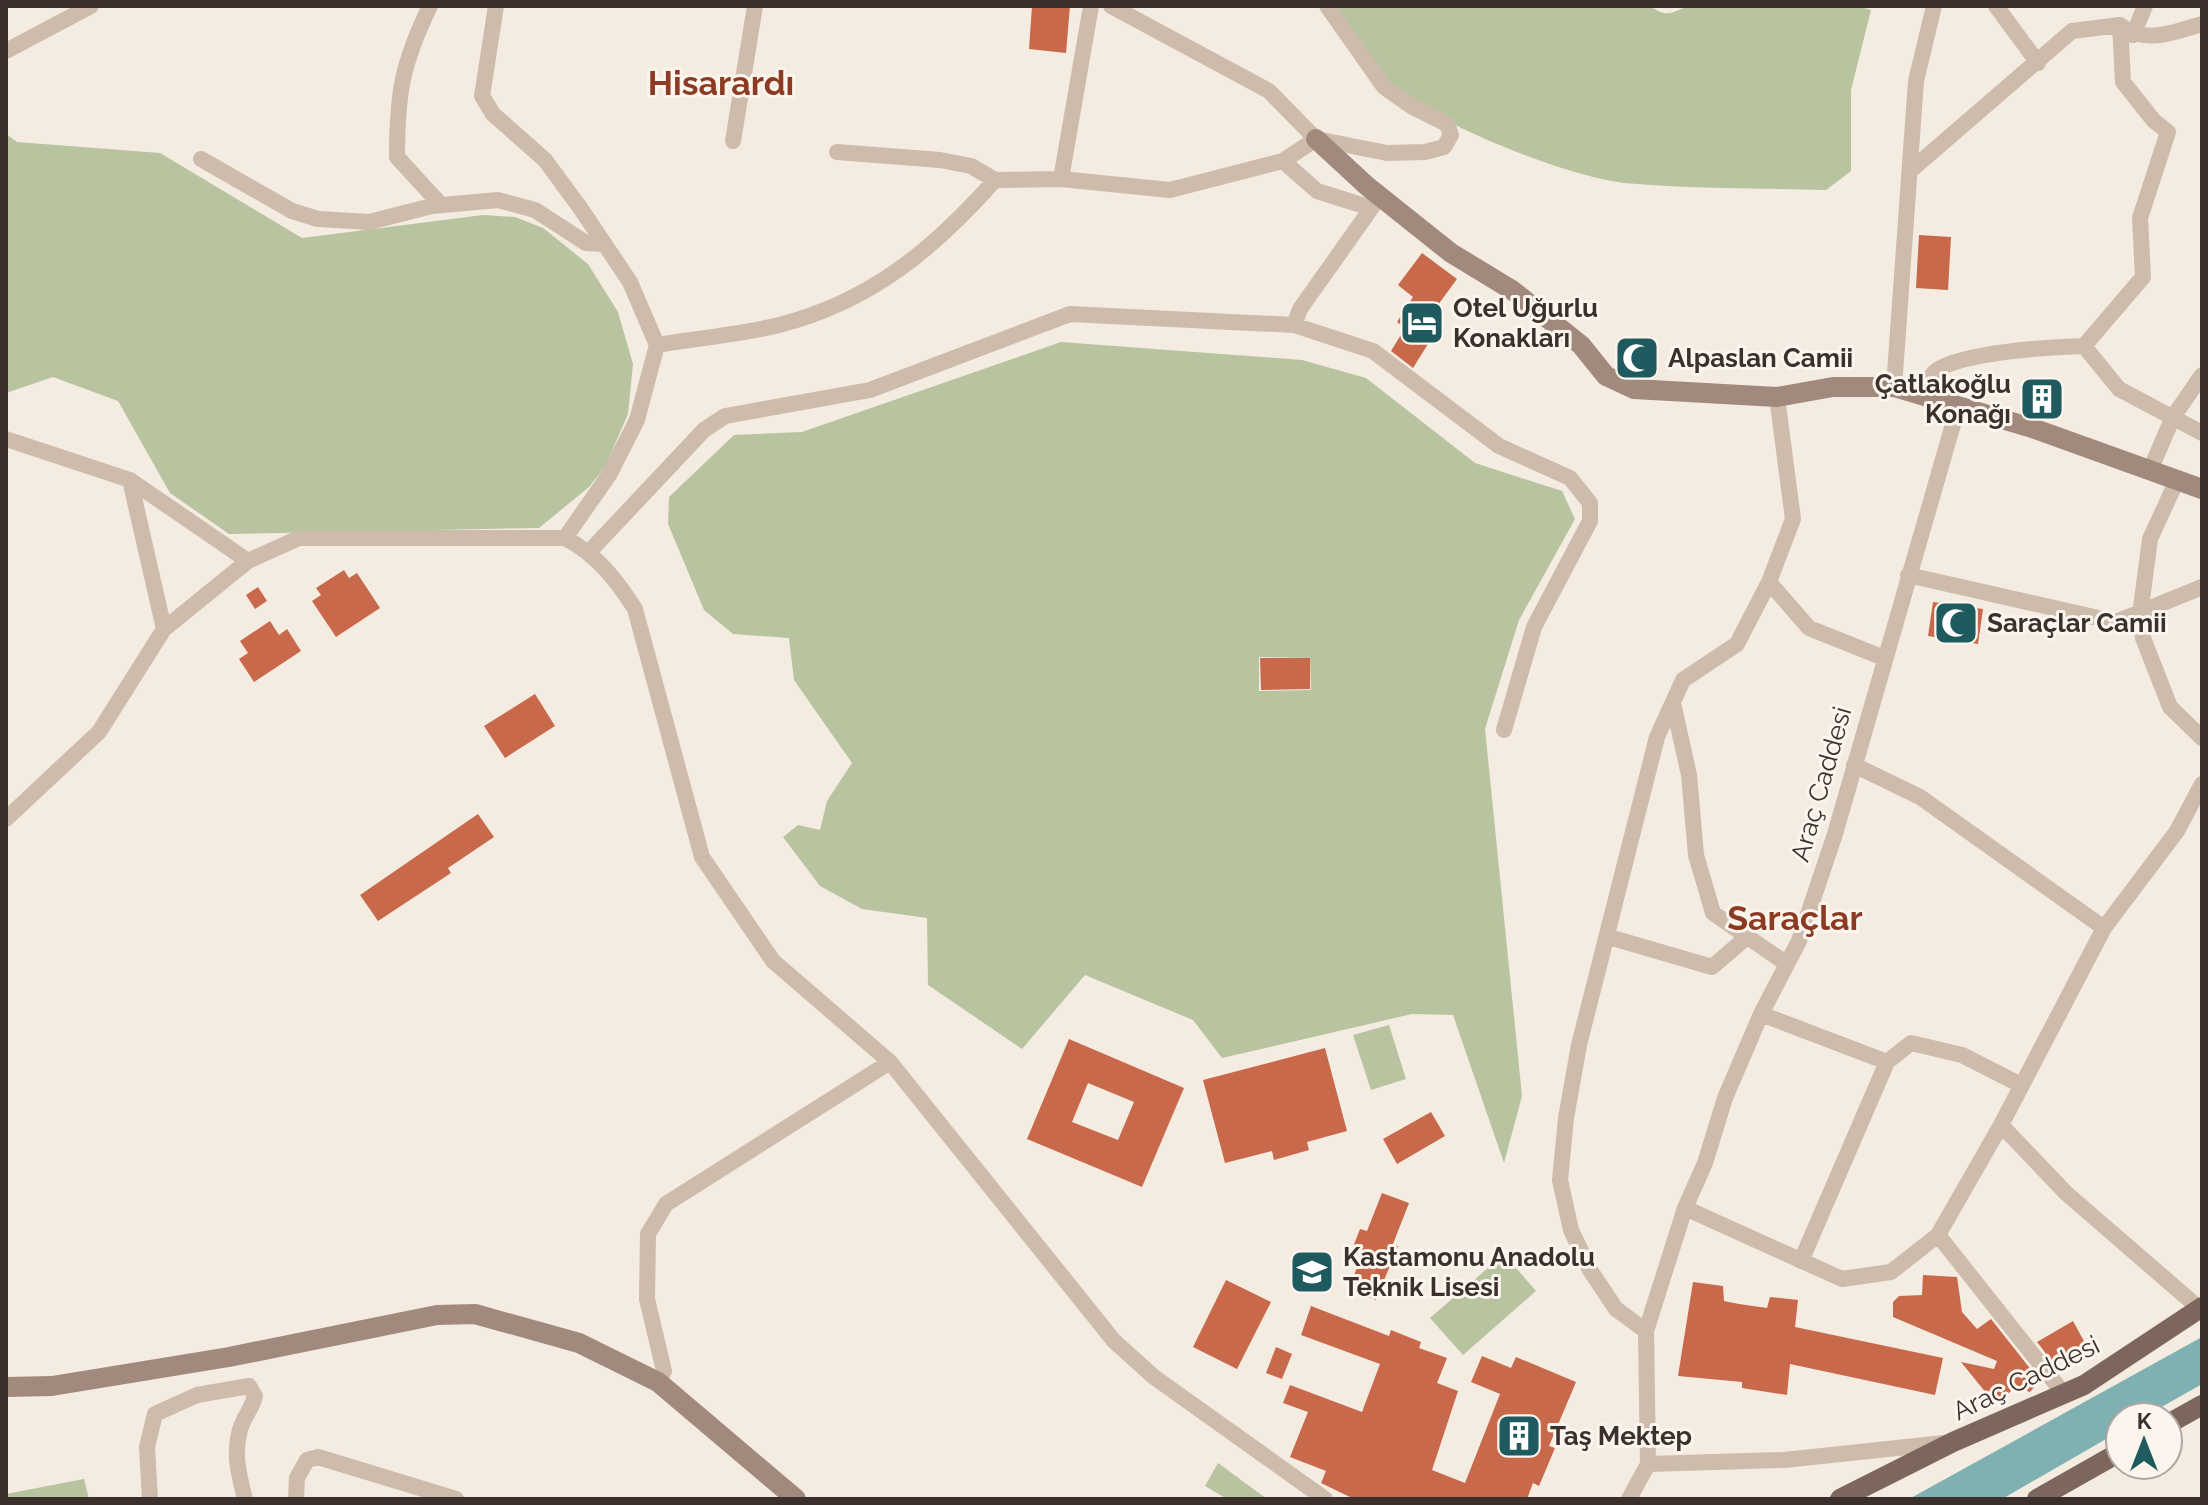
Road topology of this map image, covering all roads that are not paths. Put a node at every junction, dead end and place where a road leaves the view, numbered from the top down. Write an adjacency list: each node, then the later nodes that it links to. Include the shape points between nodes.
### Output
1 (91, 6): 13 (street)
2 (430, 6): 24 (street, via 407,54 397,110 397,157)
3 (496, 6): 25 (street, via 482,96 493,114 545,160)
4 (755, 6): 16 (street)
5 (1091, 6): 21 (street)
6 (1111, 6): 15 (street, via 1269,91)
7 (1327, 6): 15 (street, via 1384,87 1447,124 1451,135 1444,147 1425,152 1387,153)
8 (1934, 6): 20 (street, via 1916,81)
9 (1996, 6): 14 (street)
10 (2145, 6): 12 (street)
11 (2202, 24): 12 (street, via 2159,37)
12 (2127, 30): 14 (street, via 2072,31); 28 (street, via 2123,82 2168,132 2140,218 2143,277)
13 (6, 51)
14 (2038, 63): 20 (street)
15 (1316, 139): 19 (street); 23 (main road)
16 (733, 141)
17 (837, 152): 22 (street, via 940,160 971,166)
18 (201, 159): 24 (street, via 292,211 318,219 369,222)
19 (1283, 161): 21 (street, via 1170,190); 23 (street, via 1317,191)
20 (1910, 171): 30 (street)
21 (1061, 179): 22 (street)
22 (995, 180): 27 (street, via 951,229 873,289 778,325)
23 (1375, 202): 26 (street); 32 (main road, via 1523,299 1581,345 1606,376 1634,389 1662,393)
24 (441, 205): 25 (street, via 518,203 555,220 586,243)
25 (604, 244): 27 (street, via 630,282)
26 (1294, 325): 42 (street, via 1070,314 870,390 725,416 704,430); 51 (street, via 1373,351 1499,446 1570,478 1590,503 1590,521 1534,627)
27 (657, 345): 41 (street, via 637,420 609,475)
28 (2084, 346): 31 (street, via 2023,349 1948,366 1936,371); 34 (street, via 2119,389)
29 (2202, 375): 34 (street)
30 (1894, 387): 31 (main road); 32 (main road, via 1833,387)
31 (1919, 395): 33 (main road)
32 (1777, 397): 45 (street, via 1793,519)
33 (1958, 407): 37 (main road); 44 (street, Araç Caddesi)
34 (2173, 417): 35 (street); 37 (street)
35 (2202, 433)
36 (6, 439): 39 (street)
37 (2151, 468): 38 (main road)
38 (2178, 478): 40 (main road); 47 (street, via 2150,539)
39 (130, 480): 43 (street); 48 (street)
40 (2202, 489)
41 (565, 538): 42 (street); 43 (street, via 299,538)
42 (590, 551): 61 (street, via 635,609 702,857 773,961)
43 (248, 561): 48 (street)
44 (1908, 575): 47 (street, via 2116,622); 49 (street, Araç Caddesi)
45 (1769, 582): 49 (street, via 1809,628); 50 (street, via 1737,644 1683,680)
46 (2202, 587): 47 (street)
47 (2140, 615): 52 (street, via 2143,638 2170,707)
48 (164, 629): 55 (street, via 99,732)
49 (1884, 658): 53 (street, Araç Caddesi)
50 (1673, 703): 57 (street, via 1657,737); 58 (street, via 1689,775 1696,855 1713,913)
51 (1504, 730)
52 (2202, 738)
53 (1854, 765): 56 (street, via 1920,797); 59 (street, Araç Caddesi, via 1799,941)
54 (2202, 784): 56 (street, via 2177,831)
55 (6, 819)
56 (2104, 928): 63 (street)
57 (1609, 937): 58 (street, via 1712,967); 69 (street, via 1579,1045 1560,1180 1571,1230 1590,1270 1616,1309)
58 (1747, 937): 59 (street)
59 (1787, 964): 60 (street, Araç Caddesi)
60 (1761, 1014): 62 (street); 65 (street, Araç Caddesi)
61 (890, 1062): 70 (street, via 666,1204 648,1234 647,1299 664,1371); 83 (street, via 1114,1341 1154,1377)
62 (1887, 1062): 63 (street, via 1911,1043 1962,1055); 67 (street)
63 (2019, 1084): 64 (street)
64 (2001, 1125): 66 (street); 68 (street, via 2066,1193)
65 (1685, 1208): 67 (street); 69 (street, Araç Caddesi)
66 (1938, 1235): 67 (street, via 1891,1272 1842,1279); 72 (street)
67 (1801, 1261)
68 (2201, 1308): 72 (main road, Araç Caddesi)
69 (1646, 1331): 77 (street, Araç Caddesi)
70 (658, 1382): 71 (main road, via 579,1343 475,1314 437,1315 52,1386); 82 (main road)
71 (6, 1387)
72 (2064, 1394): 75 (main road, Araç Caddesi)
73 (2202, 1405): 74 (main road)
74 (2184, 1415)
75 (1953, 1442): 77 (street, via 1784,1460); 85 (main road, Araç Caddesi)
76 (2104, 1461): 86 (main road)
77 (1648, 1464): 84 (street)
78 (150, 1499): 79 (street, via 147,1447 155,1414 197,1395 249,1386 255,1396 240,1428 235,1460)
79 (245, 1499)
80 (296, 1499): 81 (street, via 297,1478 307,1460 318,1457)
81 (456, 1499)
82 (796, 1499)
83 (1325, 1499)
84 (1629, 1499)
85 (1840, 1499)
86 (2037, 1499)

